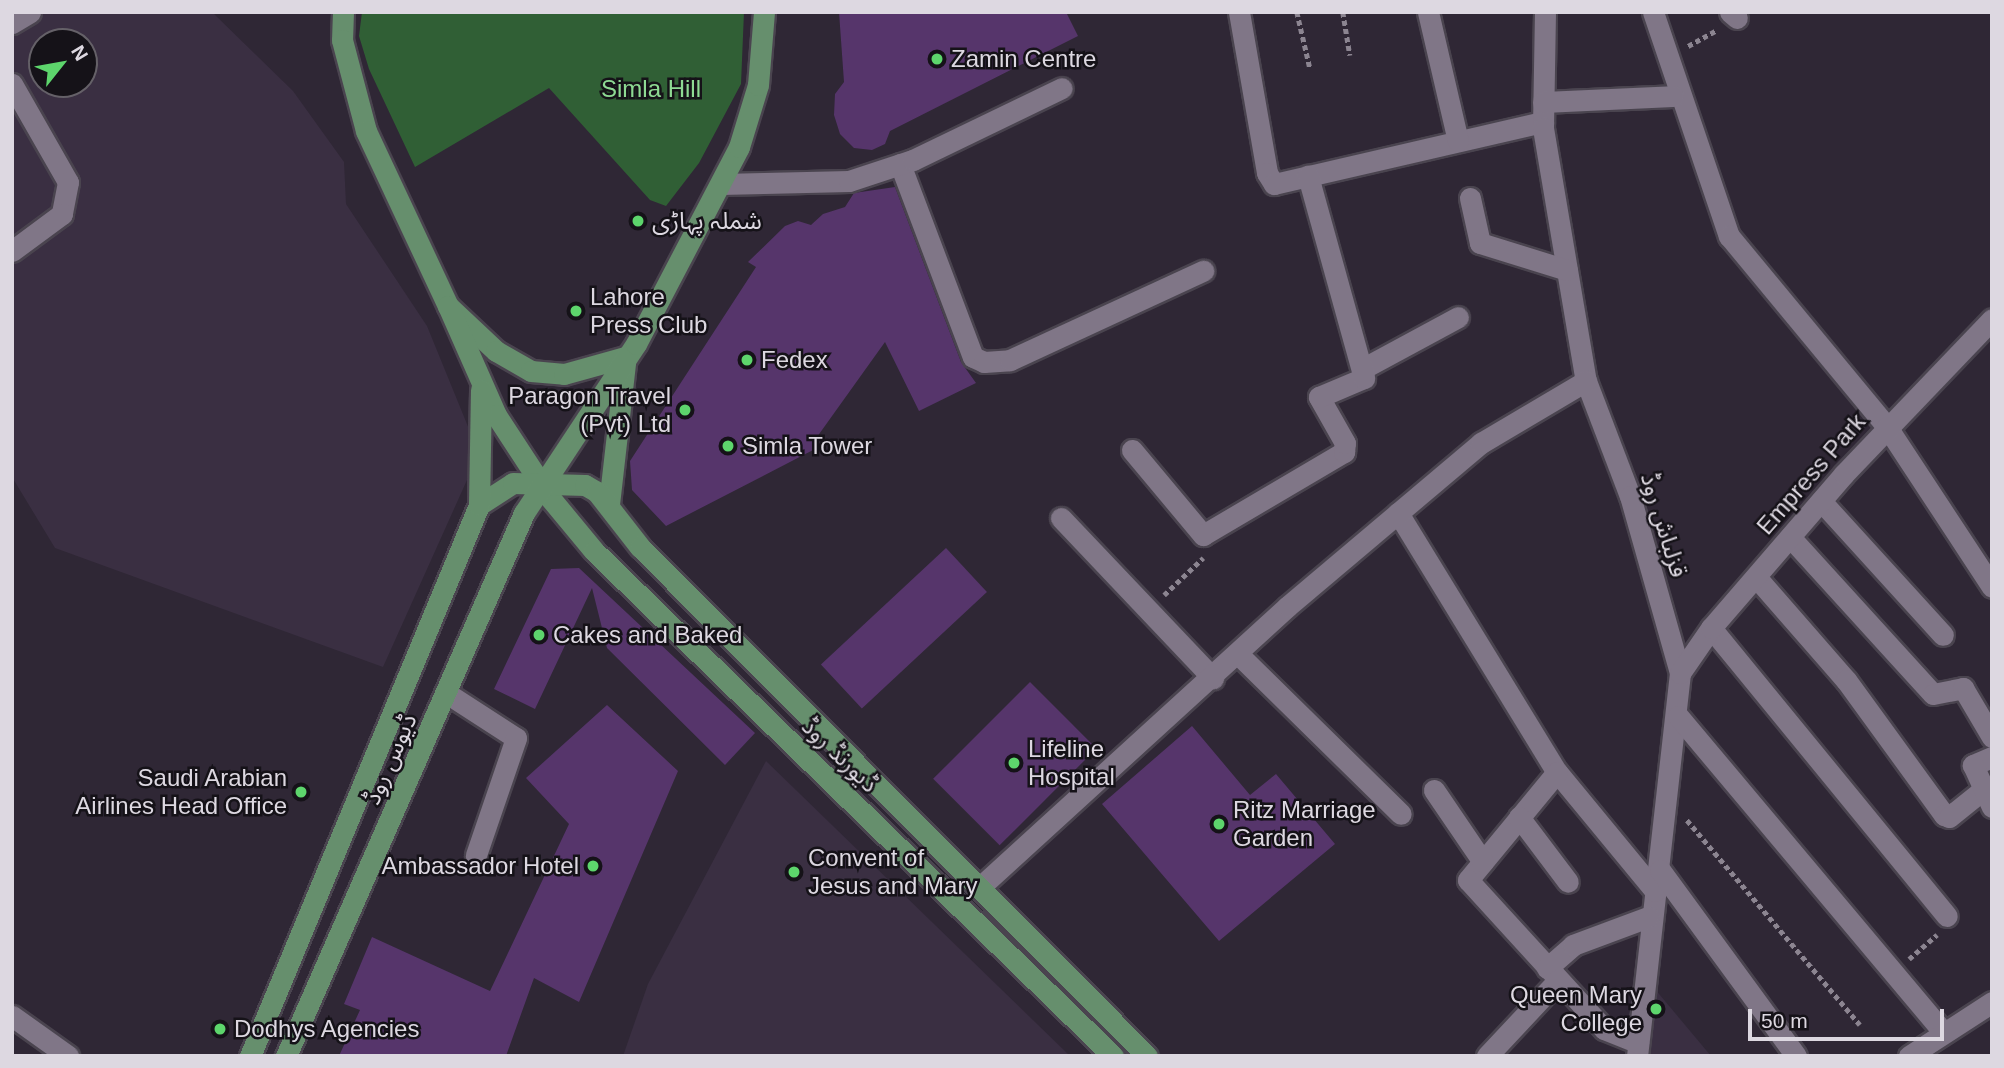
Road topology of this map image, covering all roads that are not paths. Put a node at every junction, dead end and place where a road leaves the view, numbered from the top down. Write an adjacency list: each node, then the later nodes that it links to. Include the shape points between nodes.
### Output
1 (30, 12): 8 (street)
2 (343, 12): 21 (main road, via 344,52 366,131)
3 (764, 12): 16 (main road, via 758,85)
4 (1239, 12): 15 (street, via 1267,173 1274,184)
5 (1428, 12): 13 (street)
6 (1545, 12): 12 (street, قزلباش روڈ)
7 (1653, 12): 28 (street, via 1728,236)
8 (12, 23)
9 (12, 84): 18 (street, via 68,182 62,214)
10 (1062, 88): 14 (street)
11 (1673, 96): 12 (street)
12 (1543, 112): 13 (street); 19 (street, قزلباش روڈ)
13 (1458, 141): 15 (street)
14 (900, 164): 16 (street, via 849,181); 20 (street, via 974,357 984,362 1010,360)
15 (1307, 176): 25 (street)
16 (722, 184): 24 (main road)
17 (1470, 198): 19 (street, via 1480,243)
18 (12, 251)
19 (1567, 270): 26 (street, قزلباش روڈ)
20 (1203, 271)
21 (448, 306): 24 (main road, via 496,351 531,371 564,374); 27 (main road, ڈیورنڈ روڈ)
22 (1458, 317): 25 (street)
23 (1992, 319): 28 (street, Empress Park)
24 (625, 357): 30 (main road, ڈیوس روڈ); 32 (main road)
25 (1362, 369): 29 (street, via 1364,378 1359,382 1319,397 1345,443 1344,452 1203,535)
26 (1587, 382): 34 (street, via 1481,443); 42 (street, قزلباش روڈ, via 1630,496)
27 (481, 387): 30 (main road, ڈیورنڈ روڈ); 33 (main road, ڈیوس روڈ)
28 (1887, 427): 31 (street, Empress Park); 38 (street)
29 (1132, 450)
30 (541, 483): 32 (main road, ڈیورنڈ روڈ, via 585,485); 33 (main road, via 507,485); 44 (main road, ڈیوس روڈ); 68 (main road, ڈیورنڈ روڈ, via 622,580)
31 (1821, 501): 36 (street, Empress Park); 40 (street)
32 (609, 504): 57 (main road, ڈیورنڈ روڈ, via 640,547)
33 (479, 505): 66 (main road, ڈیوس روڈ)
34 (1398, 513): 41 (street); 48 (street)
35 (1061, 518): 43 (street)
36 (1790, 537): 37 (street, Empress Park); 46 (street, via 1933,694 1963,688)
37 (1756, 577): 39 (street, Empress Park); 50 (street, via 1846,680 1944,815 1950,817)
38 (1992, 587)
39 (1711, 628): 42 (street, Empress Park); 58 (street)
40 (1943, 635)
41 (1238, 654): 43 (street); 51 (street)
42 (1680, 673): 45 (street, قزلباش روڈ)
43 (1213, 678): 57 (street)
44 (448, 694): 53 (street, via 516,738); 67 (main road, ڈیوس روڈ)
45 (1678, 716): 55 (street, قزلباش روڈ); 63 (street)
46 (1992, 737)
47 (1992, 757): 50 (street, via 1973,765)
48 (1557, 772): 52 (street); 55 (street)
49 (1434, 790): 54 (street)
50 (1988, 798)
51 (1401, 814)
52 (1519, 817): 54 (street); 56 (street)
53 (476, 855)
54 (1483, 862): 60 (street, via 1468,880)
55 (1658, 881): 59 (street, قزلباش روڈ); 71 (street)
56 (1569, 882)
57 (979, 888): 69 (main road, ڈیورنڈ روڈ)
58 (1947, 916)
59 (1648, 917): 60 (street, via 1573,944); 64 (street, قزلباش روڈ)
60 (1552, 974): 64 (street, via 1604,1029); 70 (street)
61 (1992, 1002): 63 (street)
62 (12, 1016): 65 (street)
63 (1943, 1032): 72 (street)
64 (1637, 1049)
65 (68, 1056)
66 (250, 1056)
67 (286, 1056)
68 (1114, 1056)
69 (1147, 1056)
70 (1487, 1056)
71 (1796, 1056)
72 (1909, 1056)

